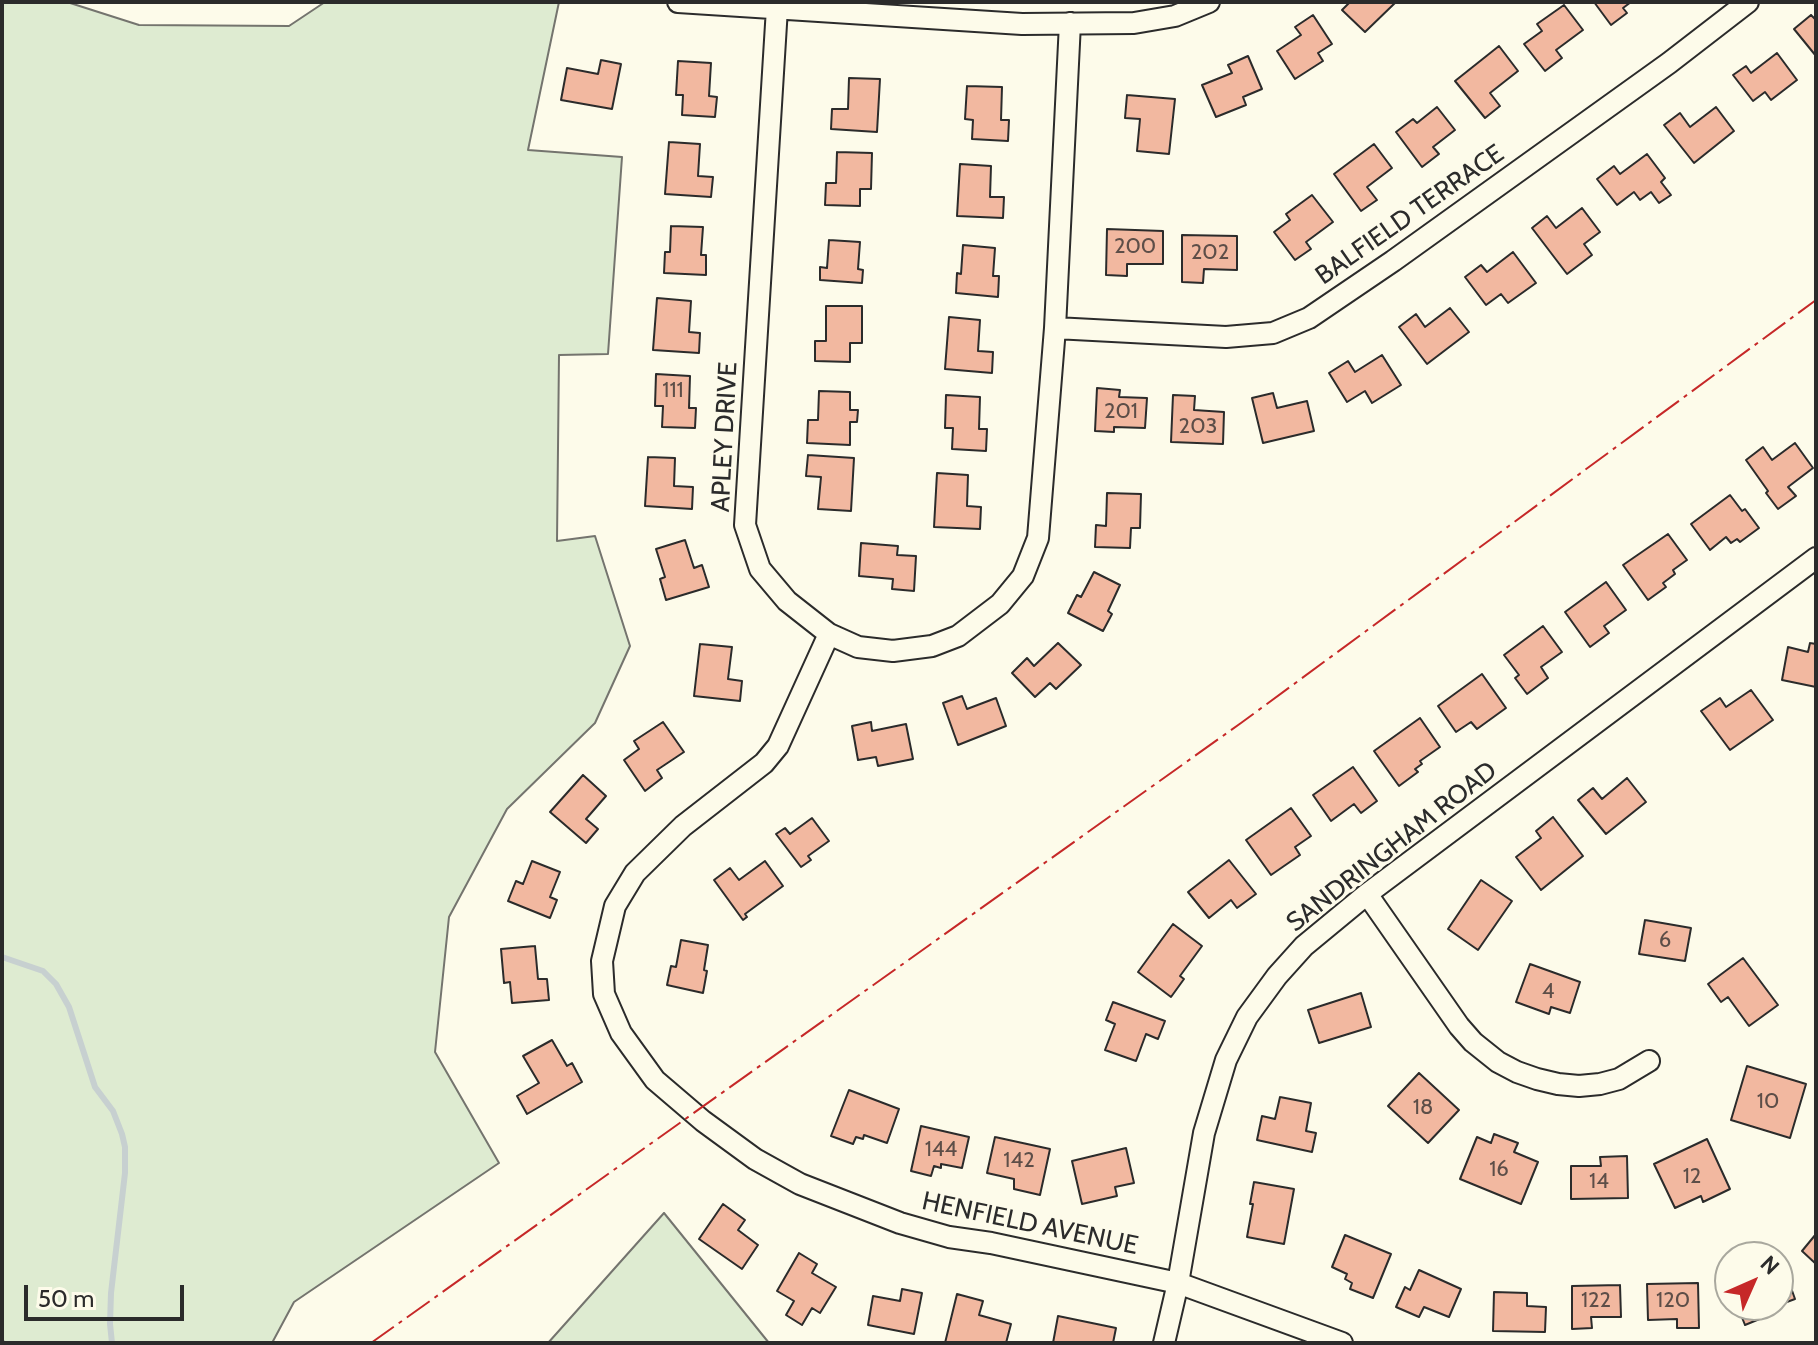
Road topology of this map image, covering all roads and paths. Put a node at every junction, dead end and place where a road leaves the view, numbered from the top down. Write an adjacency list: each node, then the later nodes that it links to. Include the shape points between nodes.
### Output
1 (678, 2): 4 (street)
2 (1209, 2): 5 (street, via 1175,16 1134,23)
3 (1748, 2): 6 (street, BALFIELD TERRACE, via 1309,318 1273,333 1226,337)
4 (777, 8): 5 (street); 8 (street, APLEY DRIVE, via 745,525 760,569 787,601)
5 (1070, 23): 6 (street, APLEY DRIVE)
6 (1055, 328): 8 (street, APLEY DRIVE, via 1038,538 1023,576 1000,604 958,636 932,646 893,651 858,647)
7 (1816, 558): 9 (street, SANDRINGHAM ROAD)
8 (829, 634): 11 (street, HENFIELD AVENUE, via 778,746 635,873 615,906 602,961 604,994 621,1033 655,1080 703,1121 800,1184 949,1237)
9 (1367, 894): 10 (street, via 1459,1026 1498,1062 1537,1079 1584,1086 1619,1079); 11 (street, SANDRINGHAM ROAD, via 1277,976 1247,1017 1226,1060 1204,1133)
10 (1649, 1061)
11 (1178, 1283): 12 (street, SANDRINGHAM ROAD); 13 (street, HENFIELD AVENUE)
12 (1164, 1343)
13 (1342, 1343)

